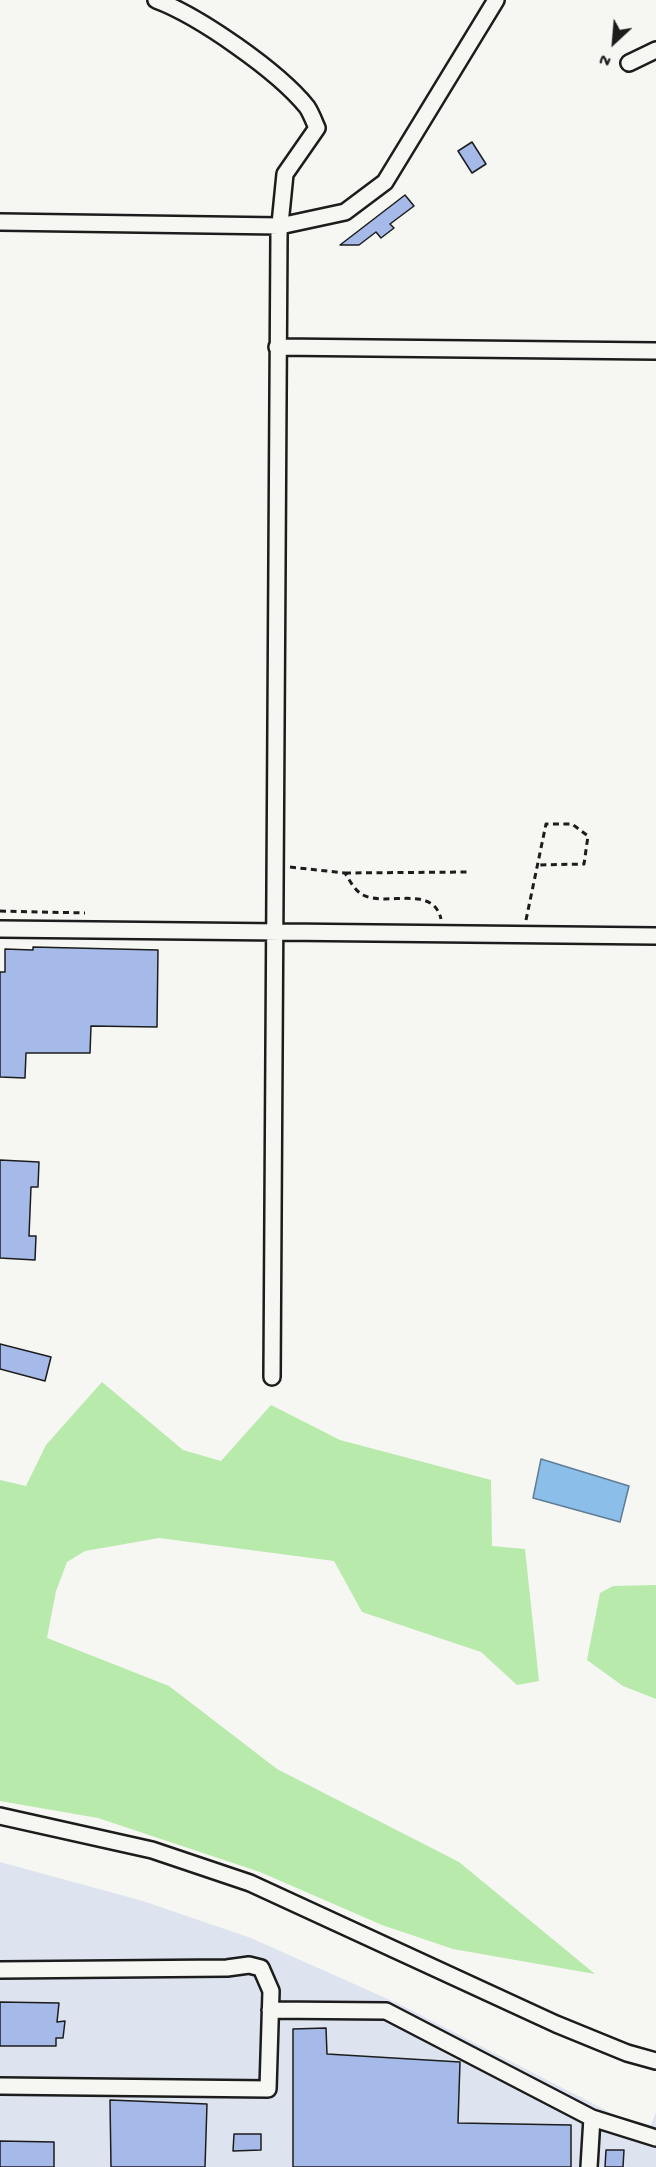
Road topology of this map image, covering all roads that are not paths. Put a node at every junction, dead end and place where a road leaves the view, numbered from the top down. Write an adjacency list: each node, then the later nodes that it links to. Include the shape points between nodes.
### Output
1 (156, 0): 6 (street, via 237,47 308,108 317,128 285,174)
2 (496, 0): 6 (street, via 385,182 345,212)
3 (656, 50): 4 (street)
4 (629, 63)
5 (0, 222): 6 (street)
6 (280, 225): 7 (street)
7 (277, 347): 8 (street); 10 (street)
8 (656, 351)
9 (0, 929): 10 (street)
10 (274, 931): 11 (street); 12 (street)
11 (656, 936)
12 (272, 1377)
13 (0, 1816): 16 (street, via 152,1850 250,1883 556,2024)
14 (0, 1970): 15 (street, via 249,1965 261,1968 266,1978 271,1991)
15 (270, 2010): 17 (street, via 268,2089); 18 (street, via 386,2011)
16 (656, 2061)
17 (0, 2086)
18 (592, 2118): 19 (street); 20 (street)
19 (656, 2138)
20 (589, 2167)

